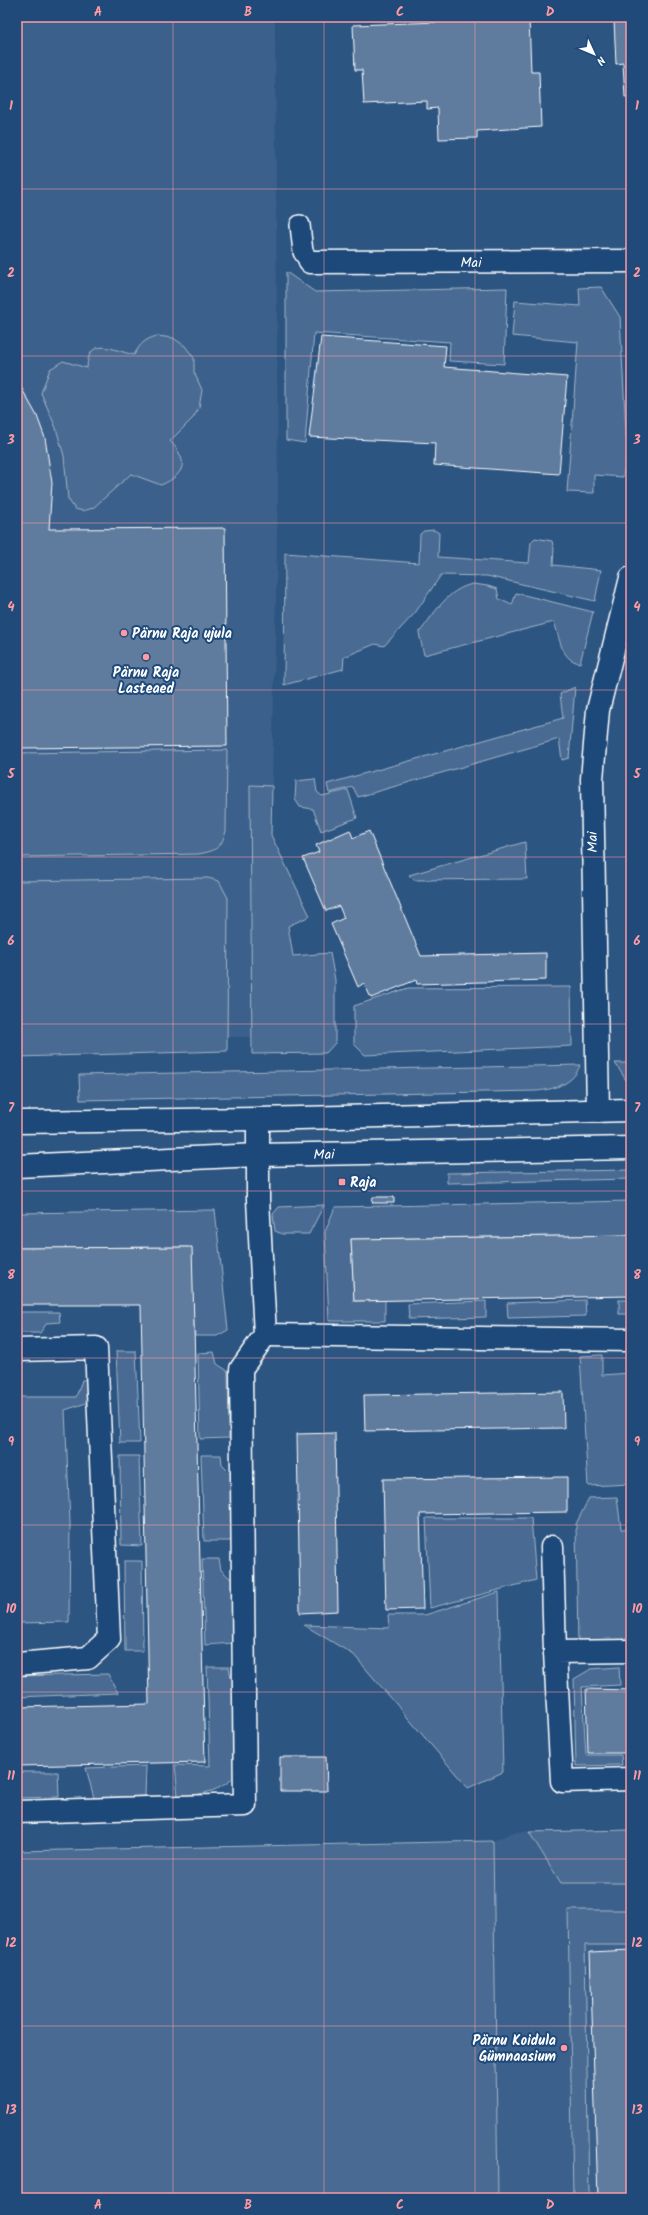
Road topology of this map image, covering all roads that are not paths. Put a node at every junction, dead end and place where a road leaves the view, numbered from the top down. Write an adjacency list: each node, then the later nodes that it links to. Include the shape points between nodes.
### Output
1 (300, 225): 3 (lane, via 303,252)
2 (631, 261): 3 (street, Mai)
3 (310, 262)
4 (631, 578): 6 (street, Mai, via 598,710 592,779)
5 (631, 1110): 6 (street)
6 (598, 1111): 7 (street)
7 (258, 1119): 8 (street); 10 (street)
8 (17, 1122)
9 (631, 1148): 10 (street, Mai)
10 (258, 1155): 11 (street, Mai); 12 (street)
11 (17, 1166)
12 (265, 1335): 13 (street); 20 (street, via 241,1369 244,1805)
13 (631, 1340)
14 (17, 1350): 18 (street, via 96,1348 109,1639 88,1658)
15 (552, 1547): 17 (street)
16 (631, 1651): 17 (street)
17 (554, 1652): 19 (street, via 562,1781)
18 (17, 1664)
19 (631, 1779)
20 (17, 1812)

